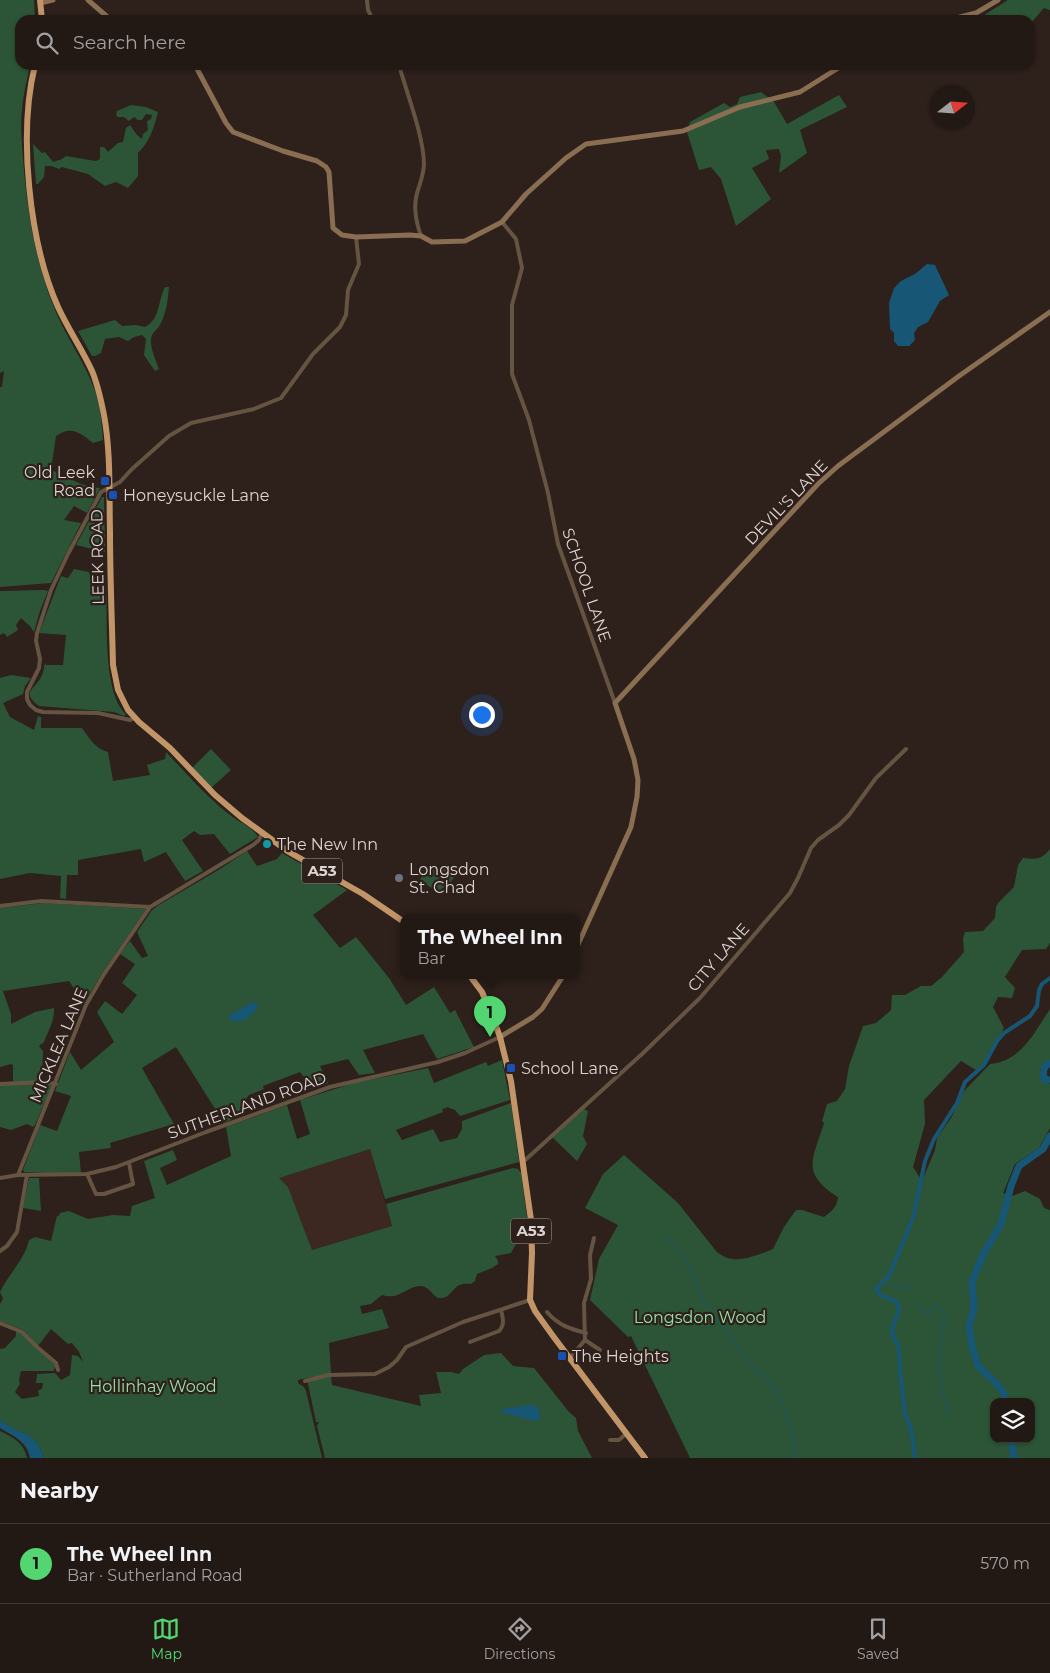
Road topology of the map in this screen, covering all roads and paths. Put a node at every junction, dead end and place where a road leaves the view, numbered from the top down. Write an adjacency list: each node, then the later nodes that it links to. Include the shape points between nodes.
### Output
1 (53, 0): 5 (street)
2 (88, 0): 7 (street)
3 (368, 0): 8 (street)
4 (998, 0): 9 (street)
5 (40, 1): 6 (highway)
6 (41, 15)
7 (105, 15)
8 (371, 15)
9 (968, 15)
10 (35, 70): 18 (highway, LEEK ROAD / A53, via 27,117 34,221 45,271 58,307 92,371 98,391 108,442)
11 (198, 70): 16 (street, via 233,132 326,167 330,172 333,228 342,235)
12 (401, 70): 15 (street, via 418,128 424,162 416,205)
13 (834, 70): 14 (street, via 800,92 740,107 683,131 586,144 526,194)
14 (502, 222): 15 (street, via 465,241 432,242); 19 (street, SCHOOL LANE, via 516,239 522,268 512,305 512,374 529,420 558,544)
15 (421, 236): 16 (street)
16 (356, 237): 18 (street, via 358,264 348,290 346,315 340,327 312,354 281,398 254,409 192,423 169,436 120,482)
17 (1050, 312): 19 (street, DEVIL'S LANE, via 831,472)
18 (109, 488): 20 (highway, LEEK ROAD / A53, via 114,671 122,701); 20 (street, via 102,492 51,590 37,633 39,668 27,692 27,699 36,710 43,712 98,713 130,720)
19 (615, 703): 26 (street, SCHOOL LANE, via 634,759 637,797 631,827)
20 (134, 718): 22 (highway, LEEK ROAD / A53, via 170,748 215,795)
21 (906, 749): 32 (street, CITY LANE, via 876,778 849,815 811,848 790,893 700,998)
22 (262, 833): 24 (street, via 253,845); 25 (highway, LEEK ROAD / A53)
23 (0, 906): 24 (street, via 41,900)
24 (150, 907): 31 (street, MICKLEA LANE, via 86,1005)
25 (400, 919)
26 (580, 941)
27 (472, 979): 29 (highway, A53, via 482,992)
28 (561, 979): 29 (street, via 542,1009)
29 (500, 1038): 32 (highway, A53); 33 (street, SUTHERLAND ROAD, via 438,1062 330,1087)
30 (0, 1084): 31 (street)
31 (56, 1084): 35 (street, MICKLEA LANE)
32 (523, 1162): 40 (highway, A53, via 531,1220)
33 (129, 1163): 34 (street, SUTHERLAND ROAD); 34 (street, via 133,1184 104,1194 96,1194)
34 (87, 1174): 36 (street, SUTHERLAND ROAD)
35 (18, 1175): 36 (street, SUTHERLAND ROAD); 37 (street, SUTHERLAND ROAD)
36 (27, 1175): 39 (street, via 17,1232)
37 (0, 1178)
38 (594, 1238): 44 (street, via 590,1255 591,1279 584,1303)
39 (0, 1251)
40 (530, 1300): 41 (street); 48 (highway)
41 (501, 1310): 46 (street, via 502,1328); 50 (street, via 463,1322 406,1347 389,1367 375,1374 328,1375)
42 (547, 1312): 44 (street, via 565,1328)
43 (0, 1323): 49 (street, via 22,1332 56,1363)
44 (586, 1333): 45 (street)
45 (585, 1340): 47 (street); 48 (street)
46 (470, 1342)
47 (600, 1350)
48 (570, 1358): 51 (highway)
49 (58, 1370)
50 (305, 1381)
51 (627, 1433): 52 (street, via 619,1440); 53 (highway)
52 (610, 1440)
53 (645, 1458)

